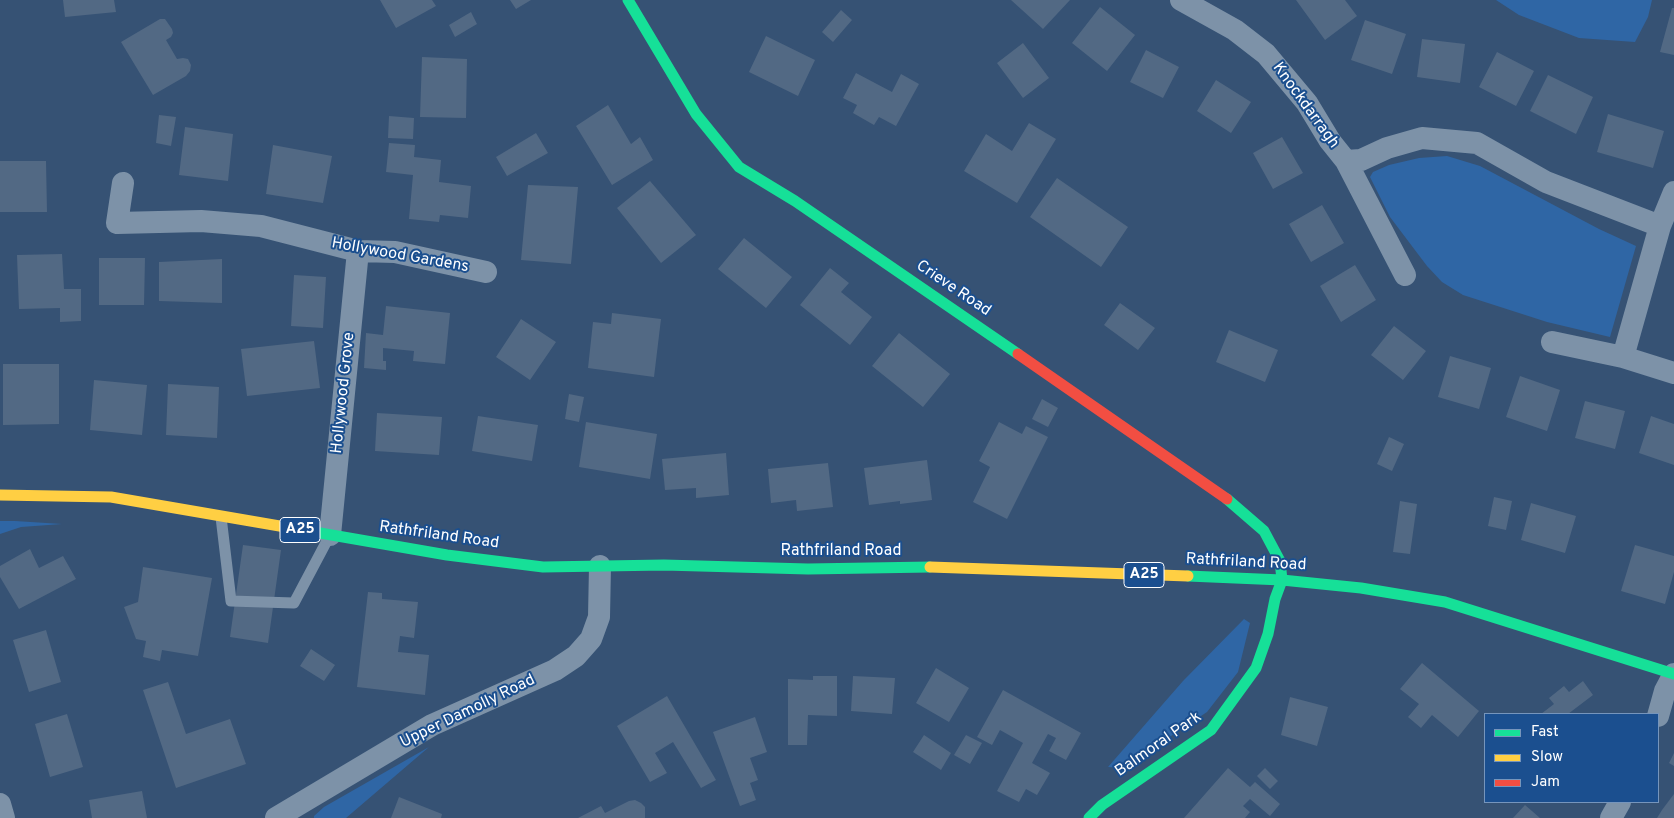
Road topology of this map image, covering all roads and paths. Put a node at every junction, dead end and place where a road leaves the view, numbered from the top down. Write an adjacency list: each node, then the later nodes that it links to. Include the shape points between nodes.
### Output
1 (628, 0): 17 (main road, Crieve Road, via 696,114 739,167 943,301 1232,503 1264,531 1280,561)
2 (1180, 0): 3 (street, Knockdarragh, via 1234,30 1266,54 1307,103)
3 (1346, 161): 6 (street, Knockdarragh, via 1361,160 1422,138 1477,143 1546,182); 9 (street)
4 (123, 183): 7 (street, Hollywood Gardens, via 117,223 201,222 262,226)
5 (1674, 192): 6 (street)
6 (1660, 226): 11 (street)
7 (358, 251): 8 (street, Hollywood Gardens, via 395,252); 15 (street, Hollywood Grove)
8 (486, 272)
9 (1405, 275)
10 (1552, 342): 11 (street)
11 (1623, 357): 12 (street)
12 (1674, 373)
13 (0, 495): 14 (main road, Rathfriland Road / A25, via 111,497)
14 (221, 517): 15 (main road, Rathfriland Road / A25); 15 (lane, via 232,601 294,603)
15 (330, 535): 16 (main road, Rathfriland Road / A25, via 543,567)
16 (600, 566): 17 (main road, Rathfriland Road / A25, via 935,567); 23 (street, Upper Damolly Road, via 599,617 591,639 576,656 555,670 432,725)
17 (1282, 580): 18 (main road, Rathfriland Road / A25, via 1360,588 1445,602); 24 (main road, Balmoral Park, via 1256,668 1211,730 1102,804)
18 (1674, 674): 19 (street)
19 (1659, 713)
20 (1619, 803): 25 (street)
21 (0, 804): 22 (street)
22 (4, 818)
23 (276, 818)
24 (1089, 818)
25 (1611, 818)

